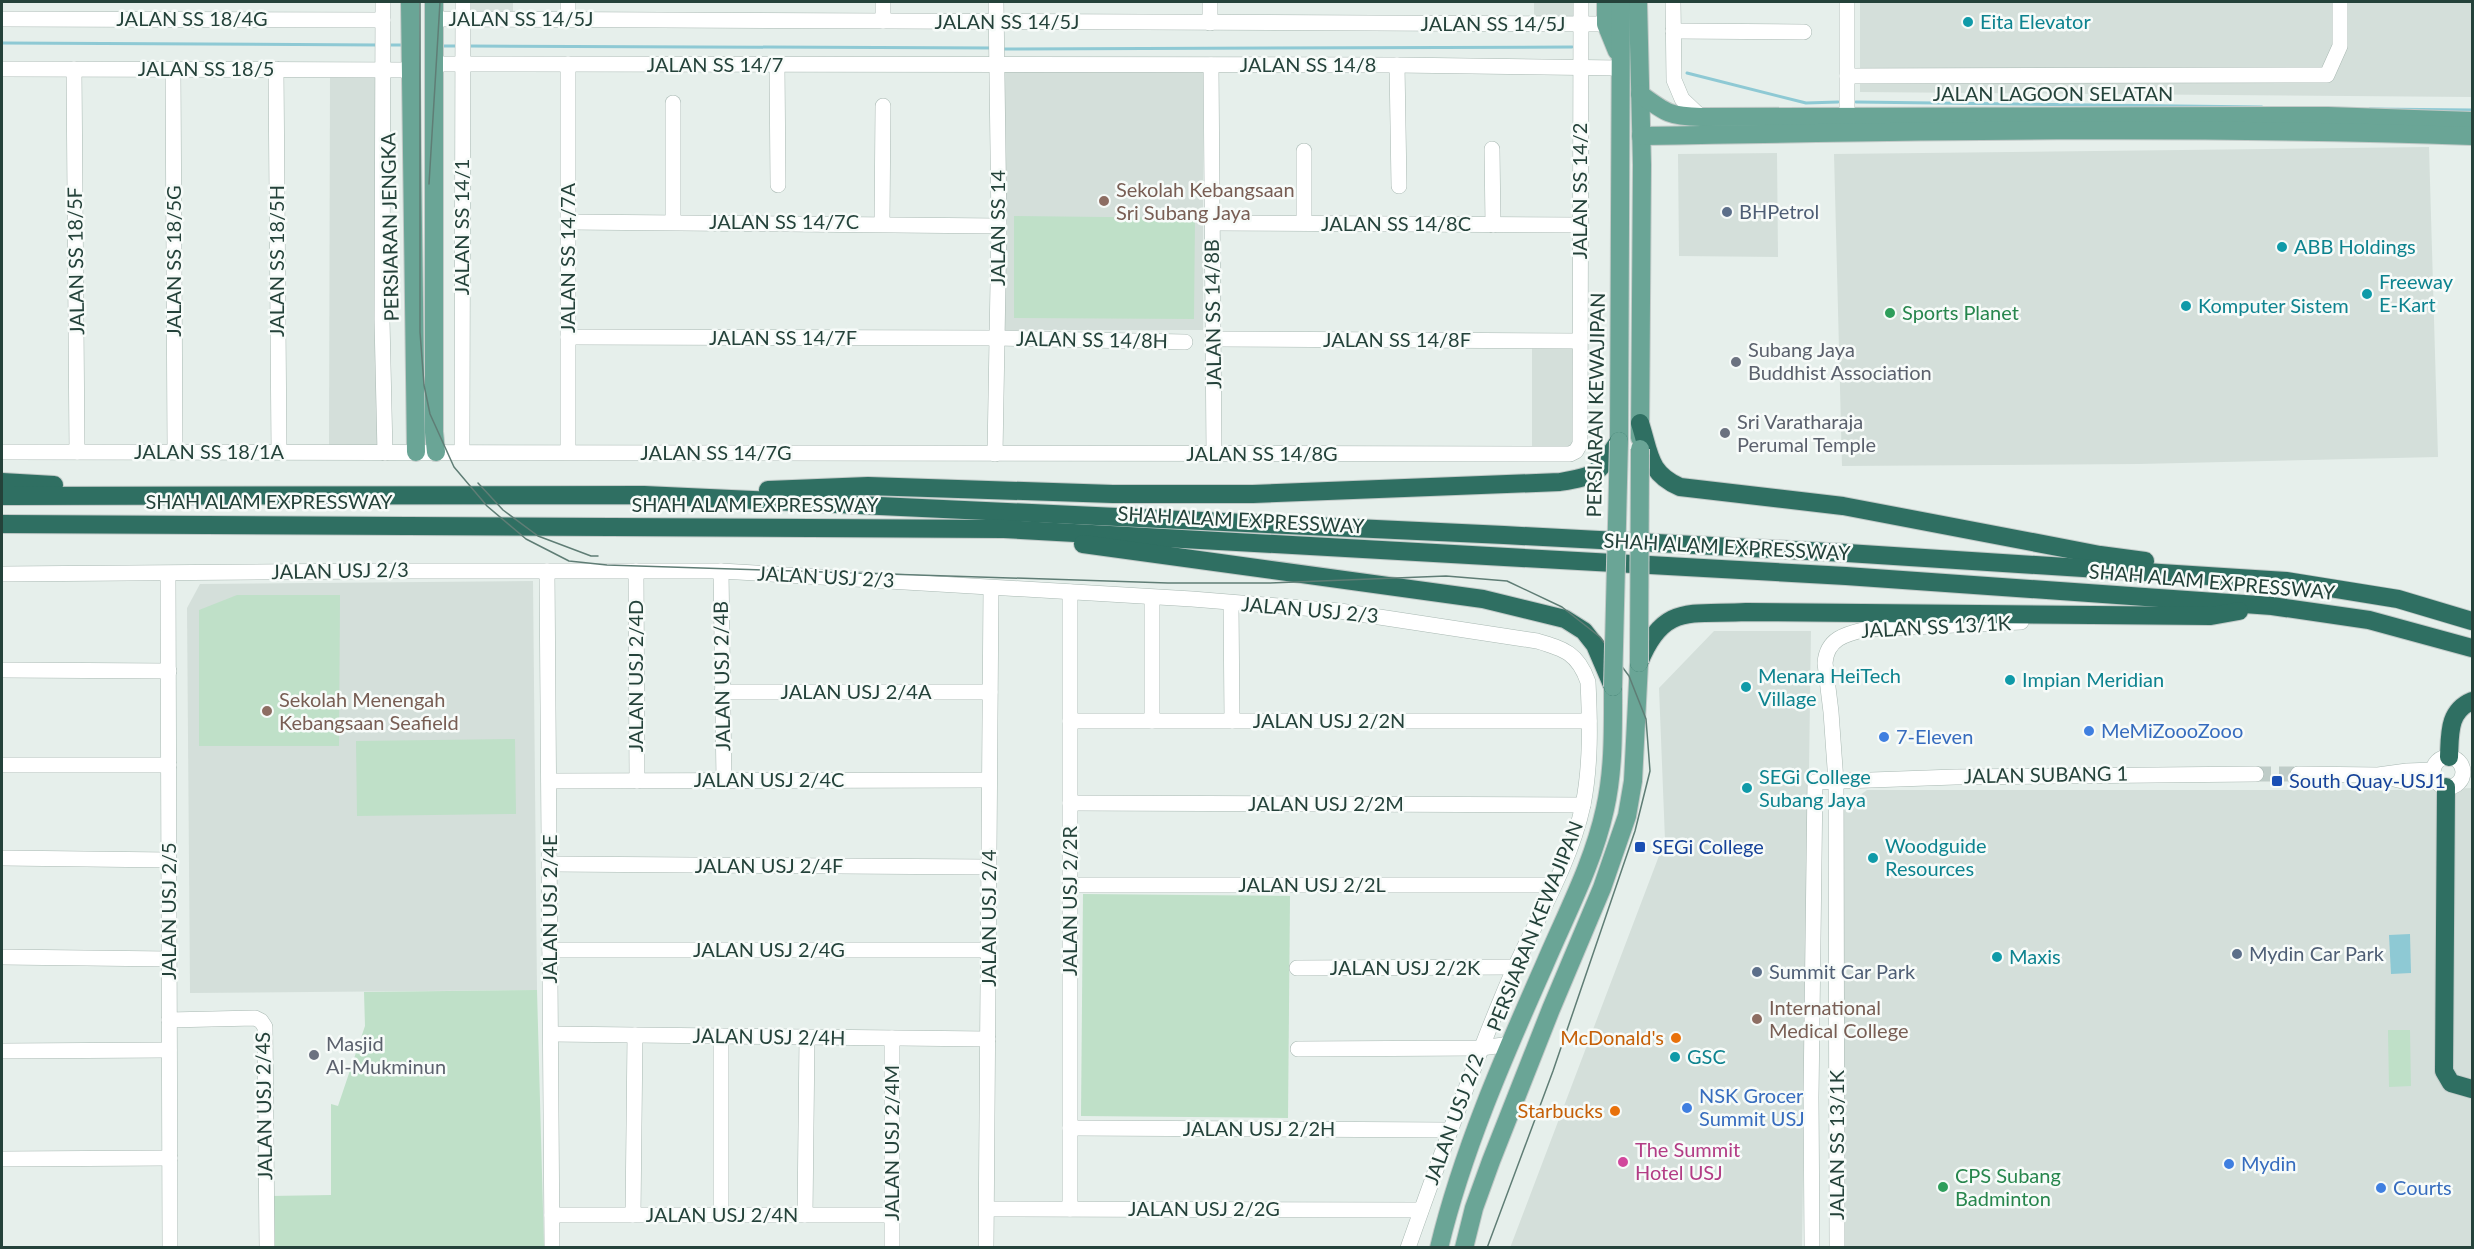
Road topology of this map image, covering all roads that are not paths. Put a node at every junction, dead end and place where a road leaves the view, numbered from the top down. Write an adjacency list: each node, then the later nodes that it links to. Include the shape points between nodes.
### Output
1 (383, 2): 19 (street)
2 (410, 2): 41 (main road, PERSIARAN JENGKA)
3 (463, 2): 17 (street, JALAN SS 14/1)
4 (568, 2): 18 (street)
5 (883, 2): 20 (street)
6 (996, 2): 21 (street, JALAN SS 14)
7 (1210, 2): 22 (street)
8 (1581, 2): 24 (street, JALAN SS 14/2)
9 (1605, 2): 23 (main road, PERSIARAN KEWAJIPAN)
10 (1621, 2): 34 (main road)
11 (1638, 2): 43 (main road)
12 (1673, 2): 25 (street)
13 (1847, 2): 42 (street)
14 (2340, 2): 42 (street, via 2340,46 2327,75)
15 (434, 10): 17 (street, JALAN SS 14/5J); 27 (main road)
16 (2, 19): 19 (street, JALAN SS 18/4G)
17 (463, 19): 18 (street, JALAN SS 14/5J); 28 (street, JALAN SS 14/1)
18 (568, 19): 20 (street, JALAN SS 14/5J)
19 (383, 20): 40 (street)
20 (883, 21): 21 (street, JALAN SS 14/5J)
21 (996, 22): 22 (street, JALAN SS 14/5J); 29 (street, JALAN SS 14)
22 (1210, 23): 24 (street, JALAN SS 14/5J)
23 (1606, 24): 24 (street, JALAN SS 14/5J); 34 (main road, PERSIARAN KEWAJIPAN)
24 (1581, 25): 35 (street, JALAN SS 14/2)
25 (1673, 31): 26 (street); 47 (street, via 1677,91)
26 (1804, 32)
27 (434, 52): 28 (street, JALAN SS 14/7); 70 (main road)
28 (463, 52): 30 (street, JALAN SS 14/7); 78 (street, JALAN SS 14/1)
29 (996, 54): 31 (street, JALAN SS 14/7); 32 (street, JALAN SS 14/8); 62 (street, JALAN SS 14)
30 (568, 64): 31 (street, JALAN SS 14/7); 55 (street, JALAN SS 14/7A)
31 (777, 65): 53 (street)
32 (1211, 65): 33 (street, JALAN SS 14/8); 58 (street, JALAN SS 14/8B)
33 (1397, 65): 35 (street, JALAN SS 14/8); 54 (street)
34 (1620, 65): 35 (street, JALAN SS 14/8); 71 (main road, PERSIARAN KEWAJIPAN)
35 (1581, 67): 61 (street, JALAN SS 14/2)
36 (2, 69): 37 (street, JALAN SS 18/5)
37 (74, 69): 38 (street, JALAN SS 18/5); 73 (street, JALAN SS 18/5F)
38 (173, 69): 39 (street, JALAN SS 18/5); 74 (street, JALAN SS 18/5G)
39 (276, 69): 40 (street, JALAN SS 18/5); 75 (street, JALAN SS 18/5H)
40 (383, 70): 41 (street, JALAN SS 18/5); 80 (street)
41 (411, 70): 69 (main road, PERSIARAN JENGKA)
42 (1847, 76): 46 (street)
43 (1640, 94): 47 (main road, JALAN LAGOON SELATAN, via 1673,116); 49 (main road)
44 (673, 103): 56 (street)
45 (883, 106): 57 (street)
46 (1847, 116): 47 (main road, JALAN LAGOON SELATAN); 48 (main road, JALAN LAGOON SELATAN, via 2339,116)
47 (1701, 117)
48 (2472, 121)
49 (1641, 136): 50 (main road, JALAN LAGOON SELATAN, via 1936,131); 68 (main road)
50 (2472, 136)
51 (1492, 149): 60 (street)
52 (1304, 151): 59 (street)
53 (778, 185)
54 (1399, 186)
55 (568, 222): 56 (street, JALAN SS 14/7C); 63 (street, JALAN SS 14/7A)
56 (673, 222): 57 (street, JALAN SS 14/7C)
57 (882, 223): 62 (street, JALAN SS 14/7C)
58 (1212, 223): 59 (street, JALAN SS 14/8C); 65 (street, JALAN SS 14/8B)
59 (1304, 224): 60 (street, JALAN SS 14/8C)
60 (1493, 225): 61 (street, JALAN SS 14/8C)
61 (1580, 225): 66 (street, JALAN SS 14/2)
62 (999, 226): 64 (street, JALAN SS 14)
63 (568, 337): 64 (street, JALAN SS 14/7F); 79 (street, JALAN SS 14/7A)
64 (998, 338): 67 (street, JALAN SS 14/8H); 81 (street, JALAN SS 14)
65 (1213, 339): 66 (street, JALAN SS 14/8F); 82 (street, JALAN SS 14/8B)
66 (1580, 341): 83 (street, JALAN SS 14/2, via 1580,444 1570,454)
67 (1185, 342)
68 (1640, 423): 97 (highway, via 1654,468 1680,487 1843,506 2100,555); 106 (main road, bridge)
69 (416, 432): 70 (main road, via 425,439); 76 (main road, PERSIARAN JENGKA)
70 (434, 432): 77 (main road)
71 (1619, 441): 85 (highway, via 1599,471 1589,477 1560,482 1253,494 868,486); 109 (main road, PERSIARAN KEWAJIPAN, bridge)
72 (2, 452): 73 (street, JALAN SS 18/1A)
73 (77, 452): 74 (street, JALAN SS 18/1A)
74 (175, 452): 75 (street, JALAN SS 18/1A)
75 (279, 452): 80 (street, JALAN SS 18/1A)
76 (416, 452): 77 (street, JALAN SS 14/7G); 80 (street, JALAN SS 18/1A)
77 (436, 452): 78 (street, JALAN SS 14/7G)
78 (462, 452): 79 (street, JALAN SS 14/7G)
79 (568, 452): 81 (street, JALAN SS 14/7G)
80 (385, 453)
81 (995, 454): 82 (street, JALAN SS 14/8G)
82 (1214, 454): 83 (street, JALAN SS 14/8G)
83 (1528, 455)
84 (2, 482): 87 (highway)
85 (644, 495): 87 (highway, SHAH ALAM EXPRESSWAY); 97 (highway, SHAH ALAM EXPRESSWAY, via 1643,542)
86 (2, 496): 87 (highway, SHAH ALAM EXPRESSWAY)
87 (284, 496)
88 (2, 524): 89 (highway, SHAH ALAM EXPRESSWAY)
89 (280, 526): 90 (highway, SHAH ALAM EXPRESSWAY); 91 (highway, via 159,535)
90 (1004, 529): 102 (highway, SHAH ALAM EXPRESSWAY, via 1846,576); 109 (highway, via 1062,541 1483,599 1565,619 1584,631 1595,645)
91 (2, 536)
92 (548, 571): 93 (street, JALAN USJ 2/3); 96 (street, JALAN USJ 2/3); 126 (street, JALAN USJ 2/4E)
93 (636, 571): 94 (street, JALAN USJ 2/3); 124 (street, JALAN USJ 2/4D)
94 (721, 571): 98 (street, JALAN USJ 2/3); 110 (street, JALAN USJ 2/4B)
95 (2, 574): 96 (street, JALAN USJ 2/3)
96 (168, 574): 108 (street, JALAN USJ 2/5)
97 (2286, 581): 104 (highway, SHAH ALAM EXPRESSWAY, via 2398,599)
98 (991, 588): 99 (street, JALAN USJ 2/3); 111 (street, JALAN USJ 2/4)
99 (1070, 592): 100 (street, JALAN USJ 2/3); 113 (street, JALAN USJ 2/2R)
100 (1152, 598): 101 (street, JALAN USJ 2/3); 114 (street)
101 (1231, 603): 115 (street); 116 (street, JALAN USJ 2/3, via 1408,620 1564,649 1575,657 1588,682)
102 (2272, 606): 103 (highway, via 2211,616); 105 (highway, SHAH ALAM EXPRESSWAY, via 2369,620)
103 (2074, 616): 106 (highway, via 1746,612 1686,615 1671,618 1658,629); 128 (street, JALAN SS 13/1K, via 1867,629 1833,641 1825,663)
104 (2472, 621)
105 (2472, 648)
106 (1639, 663): 177 (main road, via 1633,782 1627,816 1602,888 1491,1161)
107 (2, 670): 108 (street)
108 (169, 671): 119 (street, JALAN USJ 2/5)
109 (1613, 687): 152 (main road, PERSIARAN KEWAJIPAN, via 1611,777 1597,841)
110 (722, 692): 111 (street, JALAN USJ 2/4A); 125 (street, JALAN USJ 2/4B)
111 (990, 692): 123 (street, JALAN USJ 2/4)
112 (2472, 701): 117 (highway, via 2457,712 2450,725)
113 (1070, 721): 114 (street, JALAN USJ 2/2N); 129 (street, JALAN USJ 2/2R)
114 (1152, 721): 115 (street, JALAN USJ 2/2N)
115 (1232, 721): 116 (street, JALAN USJ 2/2N)
116 (1589, 722): 130 (street, JALAN USJ 2/2)
117 (2449, 757): 122 (street, via 2437,762); 122 (street, via 2460,762 2463,774 2457,784)
118 (2, 765): 119 (street)
119 (169, 765): 132 (street, JALAN USJ 2/5)
120 (2256, 774): 128 (street, JALAN SUBANG 1, via 1967,776)
121 (2298, 774): 122 (street, via 2379,775 2407,782)
122 (2438, 779): 157 (highway, via 2444,1071 2451,1083)
123 (989, 780): 125 (street, JALAN USJ 2/4C); 134 (street, JALAN USJ 2/4)
124 (637, 781): 125 (street, JALAN USJ 2/4C); 126 (street, JALAN USJ 2/4C)
125 (724, 781)
126 (549, 782): 133 (street, JALAN USJ 2/4E)
127 (1815, 782): 128 (street, JALAN SUBANG 1); 137 (street, JALAN SS 13/1K)
128 (1836, 782): 138 (street, JALAN SS 13/1K)
129 (1070, 803): 130 (street, JALAN USJ 2/2M); 135 (street, JALAN USJ 2/2R)
130 (1583, 805): 136 (street, JALAN USJ 2/2)
131 (2, 858): 132 (street)
132 (169, 860): 142 (street, JALAN USJ 2/5)
133 (549, 864): 134 (street, JALAN USJ 2/4F); 139 (street, JALAN USJ 2/4E)
134 (989, 867): 140 (street, JALAN USJ 2/4)
135 (1070, 885): 136 (street, JALAN USJ 2/2L); 158 (street, JALAN USJ 2/2R)
136 (1554, 885): 144 (street, JALAN USJ 2/2)
137 (1814, 923): 138 (street); 178 (street, JALAN SS 13/1K)
138 (1838, 923): 179 (street, JALAN SS 13/1K)
139 (550, 950): 140 (street, JALAN USJ 2/4G); 146 (street, JALAN USJ 2/4E)
140 (988, 950): 151 (street, JALAN USJ 2/4)
141 (2, 957): 142 (street)
142 (169, 959): 145 (street, JALAN USJ 2/5)
143 (1298, 968): 144 (street, JALAN USJ 2/2K)
144 (1513, 968): 153 (street, JALAN USJ 2/2)
145 (169, 1020): 155 (street, JALAN USJ 2/5); 171 (street, JALAN USJ 2/4S, via 255,1018 265,1027)
146 (550, 1034): 147 (street, JALAN USJ 2/4H); 165 (street, JALAN USJ 2/4E)
147 (635, 1035): 148 (street, JALAN USJ 2/4H); 166 (street)
148 (720, 1036): 149 (street, JALAN USJ 2/4H); 167 (street)
149 (807, 1037): 150 (street, JALAN USJ 2/4H); 168 (street)
150 (892, 1038): 151 (street, JALAN USJ 2/4H); 169 (street, JALAN USJ 2/4M)
151 (988, 1039): 162 (street, JALAN USJ 2/4)
152 (1511, 1044): 153 (street); 176 (main road, PERSIARAN KEWAJIPAN, via 1460,1172)
153 (1481, 1048): 154 (street); 159 (street, JALAN USJ 2/2)
154 (1298, 1049)
155 (170, 1050): 156 (street); 160 (street, JALAN USJ 2/5)
156 (2, 1051)
157 (2472, 1089)
158 (1070, 1128): 159 (street, JALAN USJ 2/2H); 163 (street, JALAN USJ 2/2R)
159 (1448, 1130): 164 (street, JALAN USJ 2/2)
160 (170, 1158): 161 (street); 170 (street, JALAN USJ 2/5)
161 (2, 1160)
162 (987, 1209): 163 (street, JALAN USJ 2/2G); 174 (street, JALAN USJ 2/4)
163 (1070, 1209): 164 (street, JALAN USJ 2/2G)
164 (1422, 1210): 175 (street, JALAN USJ 2/2)
165 (552, 1215): 166 (street, JALAN USJ 2/4N); 172 (street, JALAN USJ 2/4E)
166 (633, 1215): 167 (street, JALAN USJ 2/4N)
167 (720, 1215): 168 (street, JALAN USJ 2/4N)
168 (805, 1215): 169 (street, JALAN USJ 2/4N)
169 (892, 1215): 173 (street, JALAN USJ 2/4M)
170 (170, 1248)
171 (267, 1248)
172 (552, 1248)
173 (892, 1248)
174 (986, 1248)
175 (1408, 1248)
176 (1439, 1248)
177 (1464, 1248)
178 (1812, 1248)
179 (1837, 1248)

